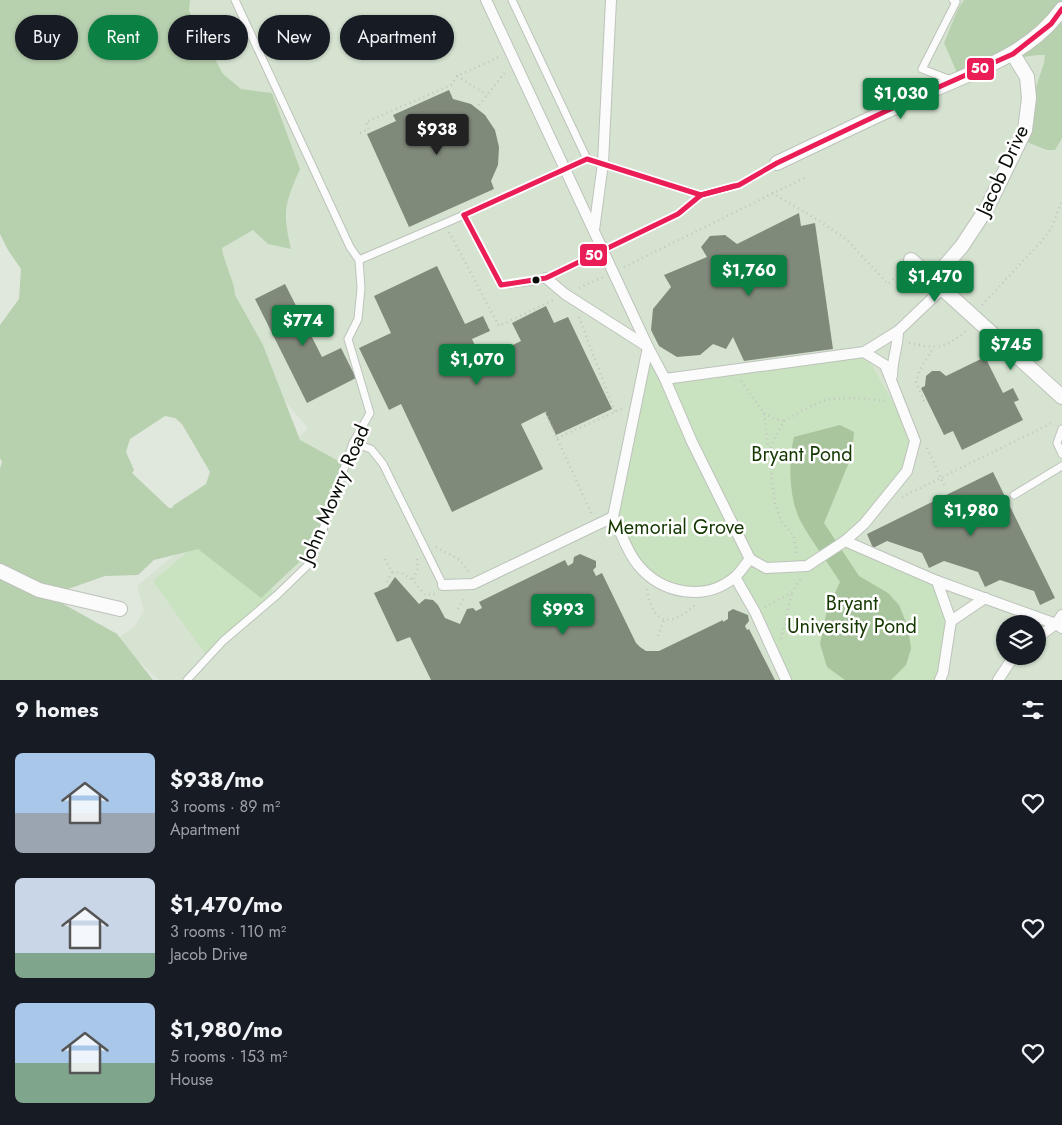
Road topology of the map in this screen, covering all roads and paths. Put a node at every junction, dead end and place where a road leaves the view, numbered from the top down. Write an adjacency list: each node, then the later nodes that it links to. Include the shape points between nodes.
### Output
1 (235, 0): 24 (lane, via 350,247)
2 (486, 0): 8 (street)
3 (512, 0): 14 (lane)
4 (611, 0): 15 (street)
5 (953, 0): 10 (lane, via 956,2 922,69)
6 (1062, 9): 7 (street, via 1051,24)
7 (1013, 54): 10 (street); 28 (street, Jacob Drive, via 1027,77 1029,98 1025,130 987,208)
8 (512, 56): 9 (path); 11 (path); 17 (street)
9 (457, 76): 11 (path); 13 (path, via 451,85 366,122 369,128)
10 (952, 81): 16 (street)
11 (487, 95): 12 (path)
12 (479, 105)
13 (360, 133)
14 (587, 159): 15 (lane); 17 (lane)
15 (602, 163): 19 (lane); 22 (street)
16 (777, 163): 19 (lane, via 739,185)
17 (564, 169): 21 (lane); 22 (street)
18 (772, 193): 26 (path, via 847,240 888,284 901,271)
19 (701, 195): 23 (lane, via 678,214)
20 (1062, 200): 30 (path, via 1051,229)
21 (464, 215): 24 (lane); 27 (lane, via 501,285)
22 (594, 230): 23 (street)
23 (604, 250): 27 (lane); 35 (street)
24 (359, 260): 52 (lane, John Mowry Road, via 358,319 348,339 370,413)
25 (911, 260): 28 (street)
26 (907, 276)
27 (546, 278): 29 (street)
28 (937, 285): 30 (street); 33 (street)
29 (572, 299): 35 (street); 46 (path)
30 (972, 316): 41 (street)
31 (960, 324): 32 (path)
32 (967, 330): 34 (path); 36 (path, via 953,341)
33 (898, 336): 36 (path); 37 (street); 40 (street, via 892,362)
34 (974, 336)
35 (648, 347): 39 (street); 43 (street)
36 (933, 348): 42 (path, via 916,382)
37 (864, 352): 38 (street); 40 (street, via 885,366)
38 (732, 371): 39 (street); 47 (path)
39 (665, 379): 66 (street)
40 (892, 382): 44 (street)
41 (1062, 397)
42 (924, 401)
43 (637, 402): 46 (path); 61 (street)
44 (900, 403): 49 (path, via 856,398 828,399); 63 (street, via 915,441 907,471 864,524)
45 (545, 412): 51 (path)
46 (615, 412): 51 (path)
47 (764, 412): 49 (path); 54 (path)
48 (1059, 420): 57 (path)
49 (784, 421): 54 (path)
50 (1062, 429): 55 (lane, via 1057,443)
51 (557, 438): 62 (path)
52 (353, 443): 76 (lane, via 371,450 380,460); 91 (lane, John Mowry Road, via 308,565)
53 (927, 448): 57 (path)
54 (768, 452): 67 (path, via 775,504 781,521 794,536)
55 (1062, 454)
56 (1062, 466): 59 (lane)
57 (941, 478): 58 (path); 60 (path)
58 (944, 485)
59 (1014, 495)
60 (900, 498)
61 (613, 516): 62 (street); 72 (street, via 637,564)
62 (596, 525): 75 (street)
63 (845, 540): 67 (street); 73 (street)
64 (434, 546): 75 (path, via 460,560)
65 (385, 559): 69 (path)
66 (750, 559): 67 (street, via 766,568); 70 (street)
67 (802, 567): 78 (path, via 798,585)
68 (0, 571): 80 (street, via 39,590)
69 (392, 572): 71 (path, via 402,573); 74 (path)
70 (735, 577): 77 (street, via 708,591); 82 (street)
71 (413, 580)
72 (652, 580): 77 (street, via 680,592); 83 (path, via 647,588 648,599 654,612)
73 (937, 581): 79 (street); 84 (street)
74 (387, 582)
75 (473, 584): 76 (street); 81 (path)
76 (443, 586)
77 (699, 592): 83 (path, via 696,604 686,613 675,620)
78 (792, 592): 82 (path); 89 (path)
79 (985, 598): 84 (street); 85 (street)
80 (120, 609)
81 (458, 609)
82 (755, 612): 89 (street)
83 (664, 620): 87 (path)
84 (951, 621): 93 (street)
85 (1060, 622): 86 (street); 88 (street)
86 (1046, 632)
87 (658, 636)
88 (1062, 636)
89 (776, 658): 92 (street)
90 (1008, 665): 94 (street)
91 (187, 680)
92 (786, 680)
93 (940, 680)
94 (998, 680)

